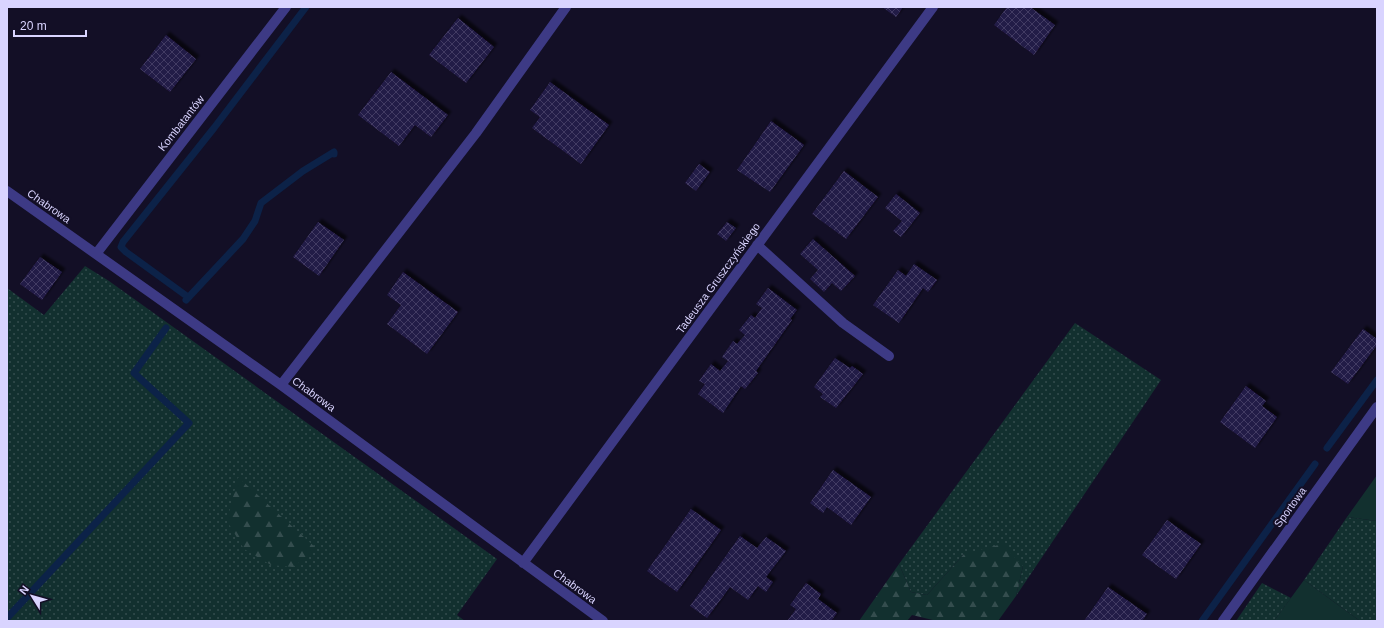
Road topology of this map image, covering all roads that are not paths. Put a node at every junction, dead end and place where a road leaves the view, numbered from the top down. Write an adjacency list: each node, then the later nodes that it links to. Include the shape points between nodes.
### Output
1 (286, 7): 6 (street, Kombatantów)
2 (566, 7): 8 (street, via 476,133)
3 (933, 7): 5 (street, Tadeusza Gruszczyńskiego)
4 (7, 191): 6 (street, Chabrowa)
5 (757, 245): 7 (street, via 843,323); 10 (street, Tadeusza Gruszczyńskiego)
6 (96, 254): 8 (street, Chabrowa)
7 (889, 356)
8 (281, 385): 10 (street, Chabrowa)
9 (1377, 407): 12 (street, Sportowa)
10 (523, 563): 11 (street, Chabrowa)
11 (603, 621)
12 (1223, 621)

